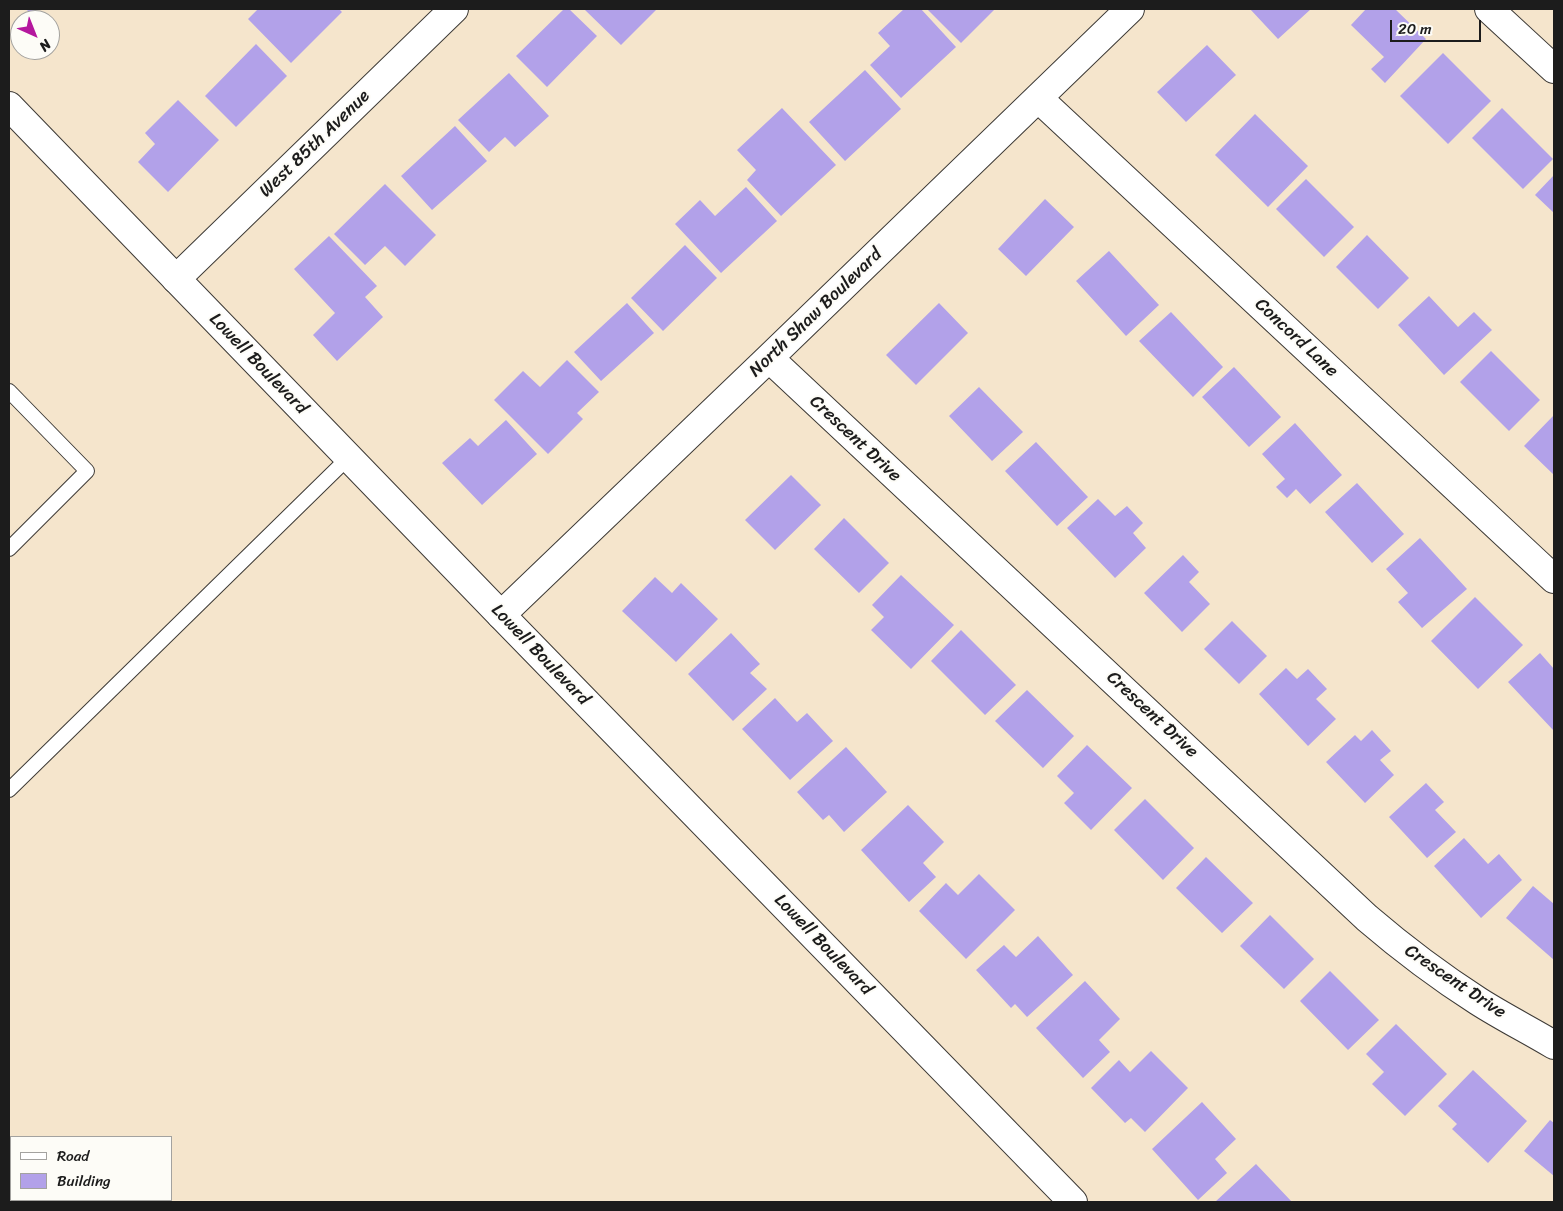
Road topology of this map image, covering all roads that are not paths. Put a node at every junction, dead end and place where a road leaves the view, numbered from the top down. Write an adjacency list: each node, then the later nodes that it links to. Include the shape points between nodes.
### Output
1 (454, 9): 7 (street, West 85th Avenue)
2 (1130, 9): 5 (street, North Shaw Boulevard)
3 (1490, 9): 4 (street)
4 (1554, 69)
5 (1038, 98): 8 (street, North Shaw Boulevard); 12 (street, Concord Lane)
6 (9, 106): 7 (street, Lowell Boulevard)
7 (176, 279): 10 (street, Lowell Boulevard)
8 (769, 358): 13 (street, North Shaw Boulevard); 15 (street, Crescent Drive, via 1374,924 1436,973)
9 (9, 391): 11 (lane, via 87,471)
10 (348, 457): 13 (street, Lowell Boulevard); 14 (lane)
11 (9, 550)
12 (1554, 579)
13 (501, 615): 16 (street, Lowell Boulevard)
14 (9, 790)
15 (1554, 1045)
16 (1073, 1202)

